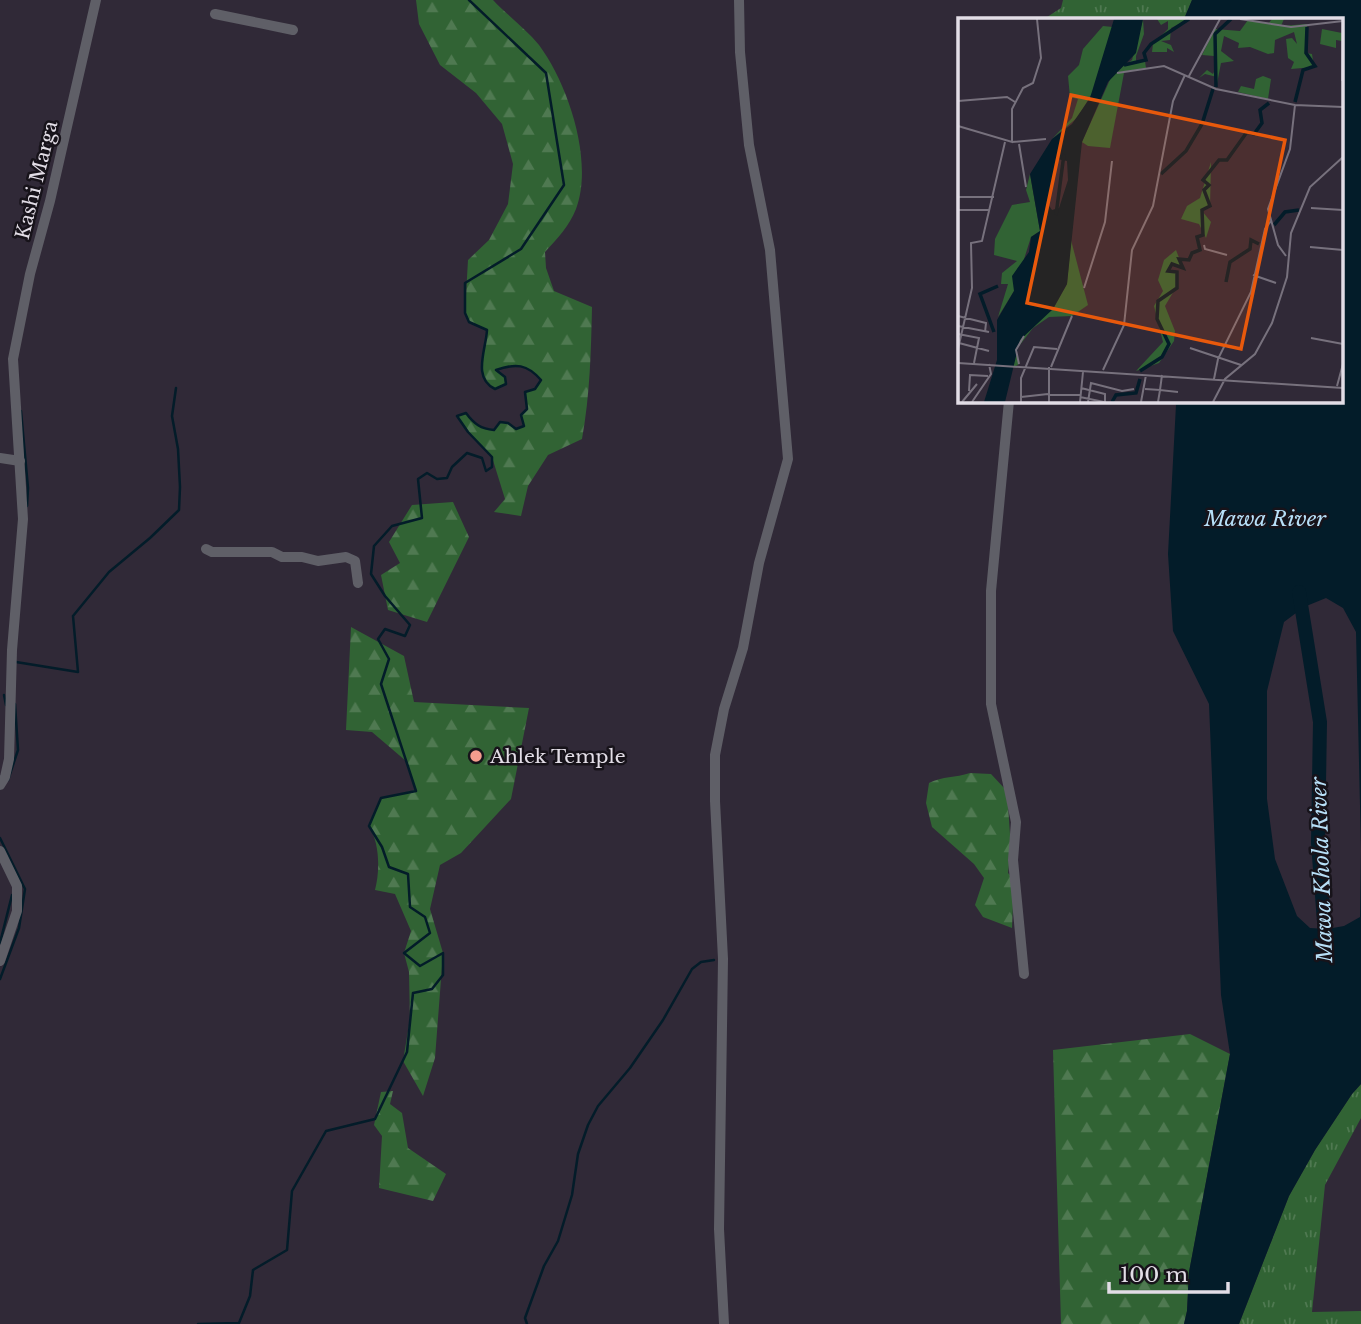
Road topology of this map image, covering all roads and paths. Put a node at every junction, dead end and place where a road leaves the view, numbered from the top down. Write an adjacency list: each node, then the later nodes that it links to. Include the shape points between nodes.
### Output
1 (96, 0): 7 (street, Kashi Marga, via 13,359)
2 (738, 0): 14 (street, via 749,145 770,250 788,459 715,755 723,1017 719,1229)
3 (215, 14): 4 (street)
4 (293, 30)
5 (1009, 402): 13 (street, via 991,591 991,704 1016,822 1013,860)
6 (0, 458): 7 (street)
7 (20, 461): 10 (street, Kashi Marga, via 23,519 9,759)
8 (206, 549): 9 (street, via 272,552 318,561 346,558 355,561)
9 (358, 583)
10 (0, 785)
11 (0, 851): 12 (street, via 17,886 17,911)
12 (0, 961)
13 (1024, 974)
14 (724, 1324)

